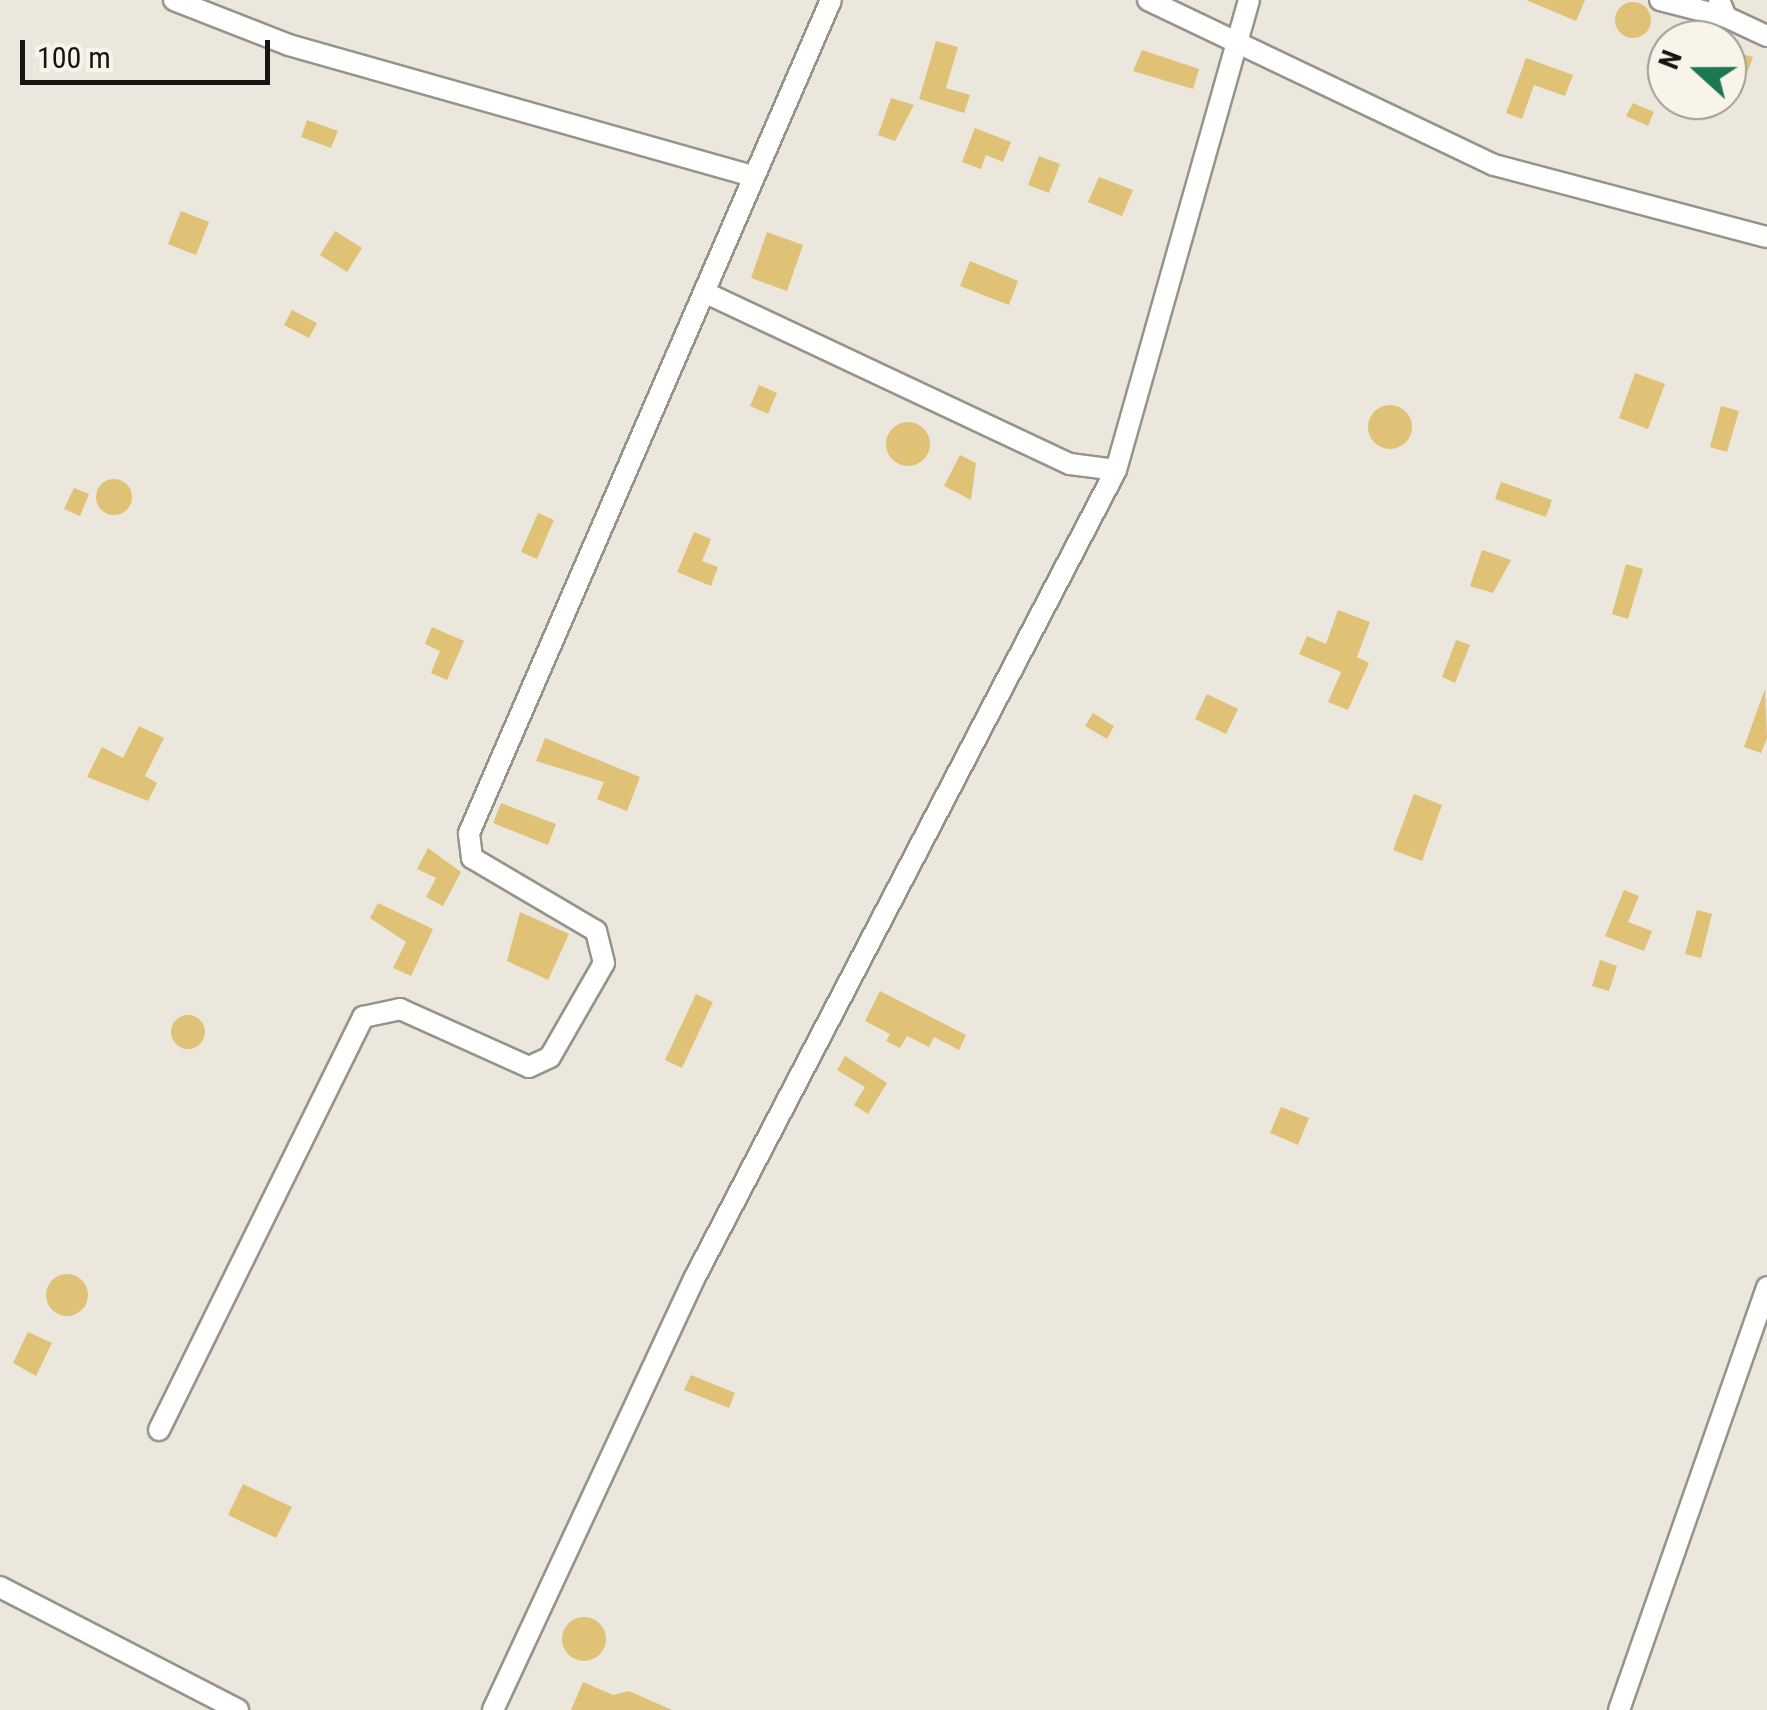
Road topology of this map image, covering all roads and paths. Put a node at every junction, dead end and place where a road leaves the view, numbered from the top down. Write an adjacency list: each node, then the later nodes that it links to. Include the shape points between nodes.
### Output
1 (174, 0): 9 (street, via 175,8 290,46)
2 (831, 0): 9 (street)
3 (1148, 0): 8 (street)
4 (1249, 0): 8 (street)
5 (1660, 0): 6 (street)
6 (1723, 9): 7 (street)
7 (1767, 36)
8 (1239, 46): 10 (street, via 1494,165); 12 (street)
9 (754, 176): 11 (street)
10 (1767, 236)
11 (704, 292): 12 (street, via 1070,464); 14 (street, via 468,833 472,858 596,931 604,963 560,1044 529,1067 400,1008 363,1017)
12 (1116, 470): 17 (street, via 728,1212)
13 (1767, 1287): 18 (street)
14 (159, 1430)
15 (0, 1587): 16 (street, via 232,1698)
16 (238, 1710)
17 (492, 1710)
18 (1618, 1710)

